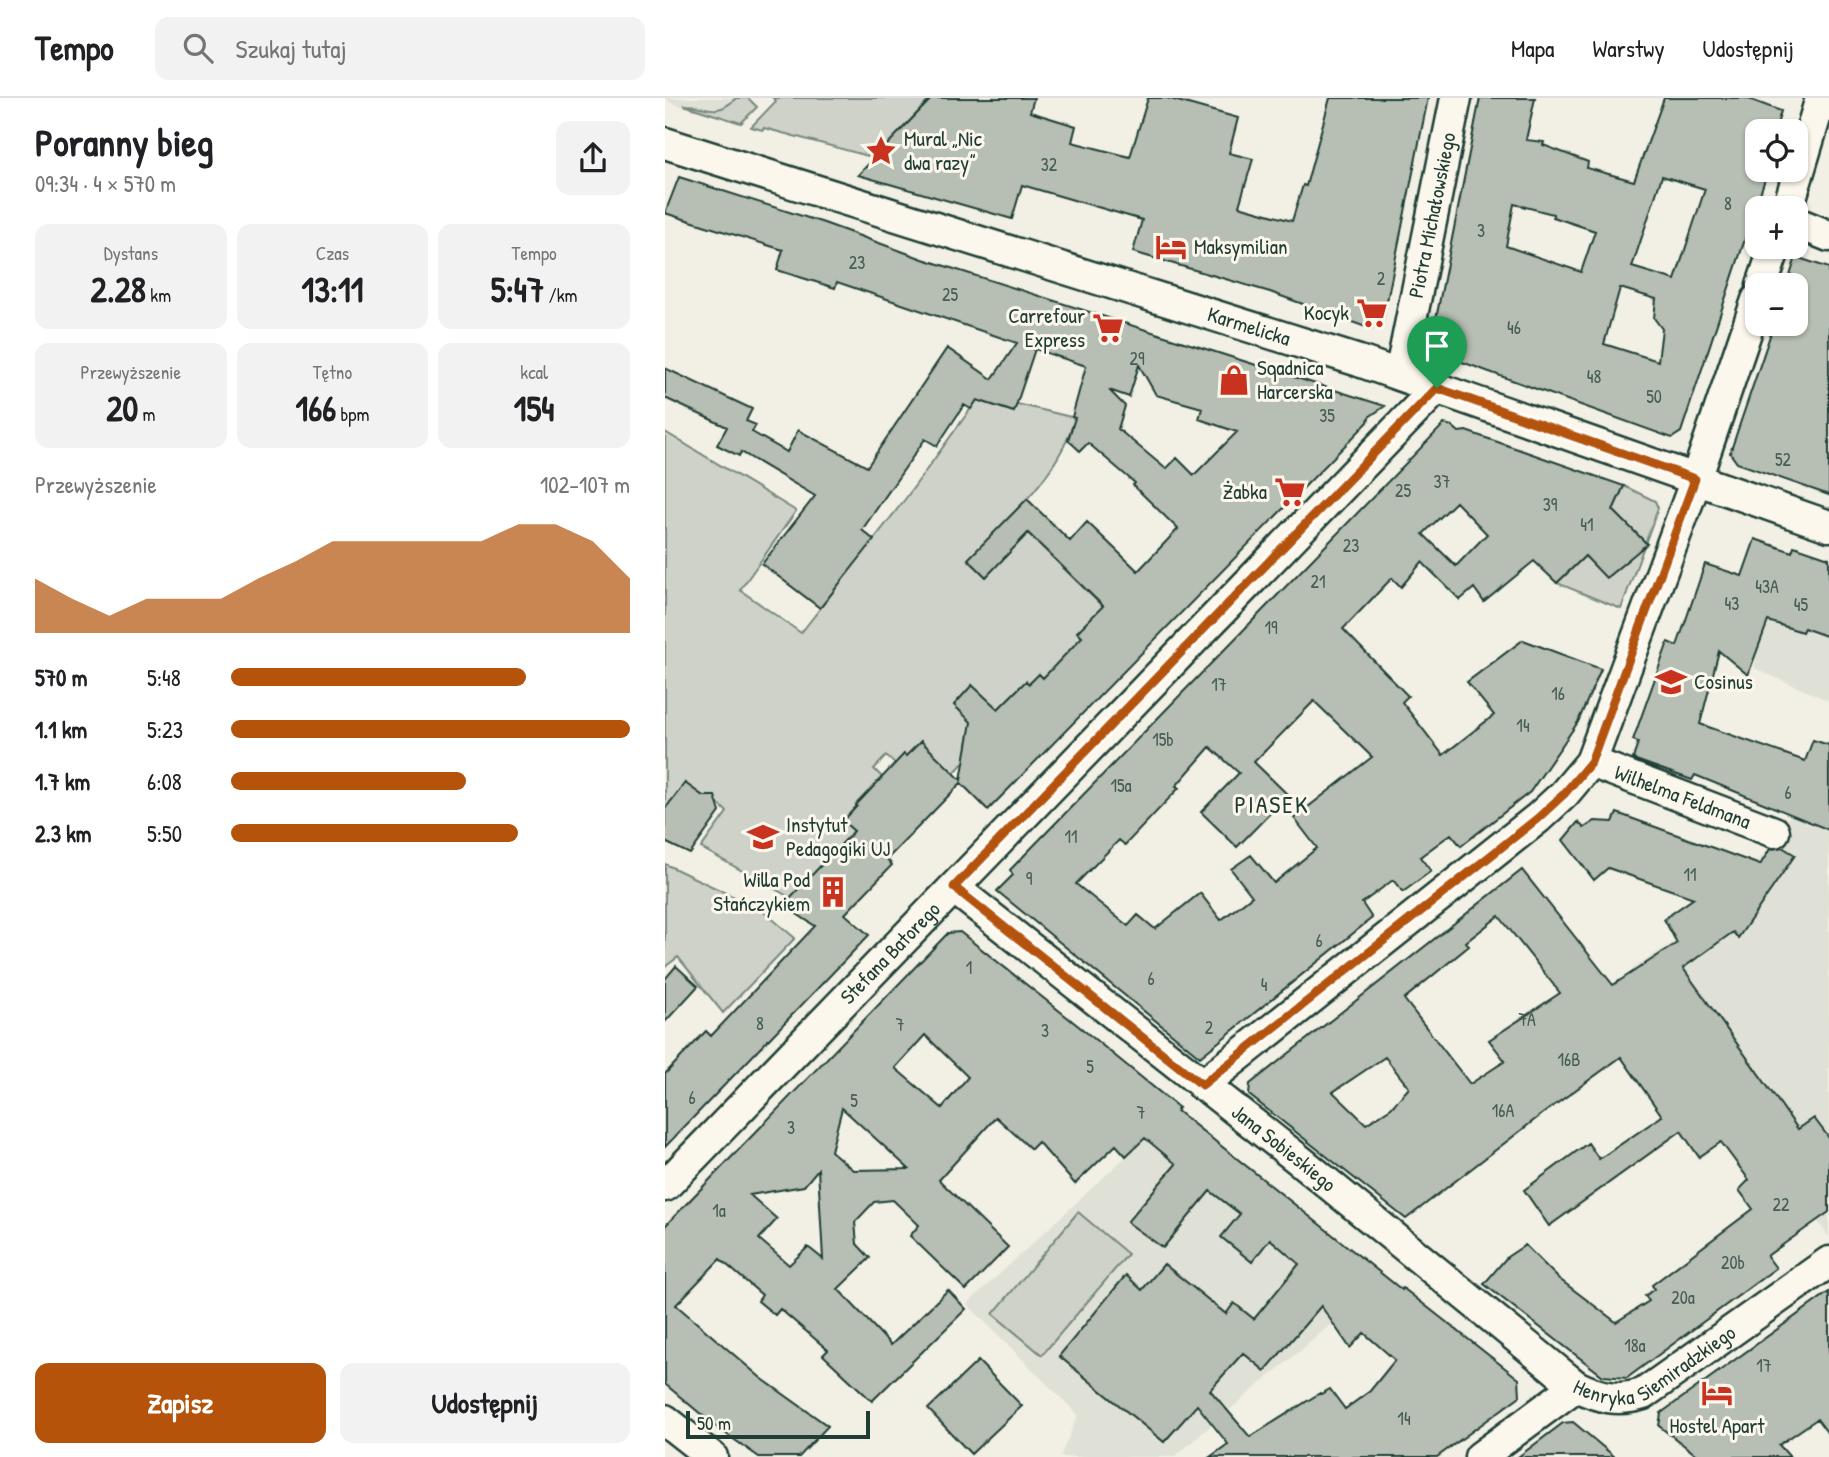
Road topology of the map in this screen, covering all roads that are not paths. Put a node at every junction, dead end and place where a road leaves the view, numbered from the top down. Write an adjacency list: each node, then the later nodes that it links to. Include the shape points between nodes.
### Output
1 (1456, 98): 8 (street, Piotra Michałowskiego)
2 (1821, 98): 4 (street)
3 (665, 143): 8 (street, Karmelicka)
4 (1792, 196)
5 (1808, 227): 6 (street)
6 (1829, 236)
7 (1745, 335): 10 (street)
8 (1400, 375): 9 (street, Karmelicka)
9 (1437, 388): 10 (street, Karmelicka); 14 (street, Stefana Batorego)
10 (1695, 479): 11 (street, Karmelicka); 12 (street)
11 (1829, 526)
12 (1591, 762): 13 (street, Wilhelma Feldmana); 15 (street, via 1538,818)
13 (1774, 832)
14 (954, 887): 15 (street, Jana Sobieskiego); 16 (street, Stefana Batorego)
15 (1202, 1085): 18 (street, Jana Sobieskiego)
16 (665, 1186)
17 (1829, 1262): 18 (street, Henryka Siemiradzkiego, via 1643,1394 1606,1398)
18 (1576, 1386): 21 (street, Henryka Siemiradzkiego)
19 (665, 1420): 20 (street)
20 (712, 1457)
21 (1480, 1457)

